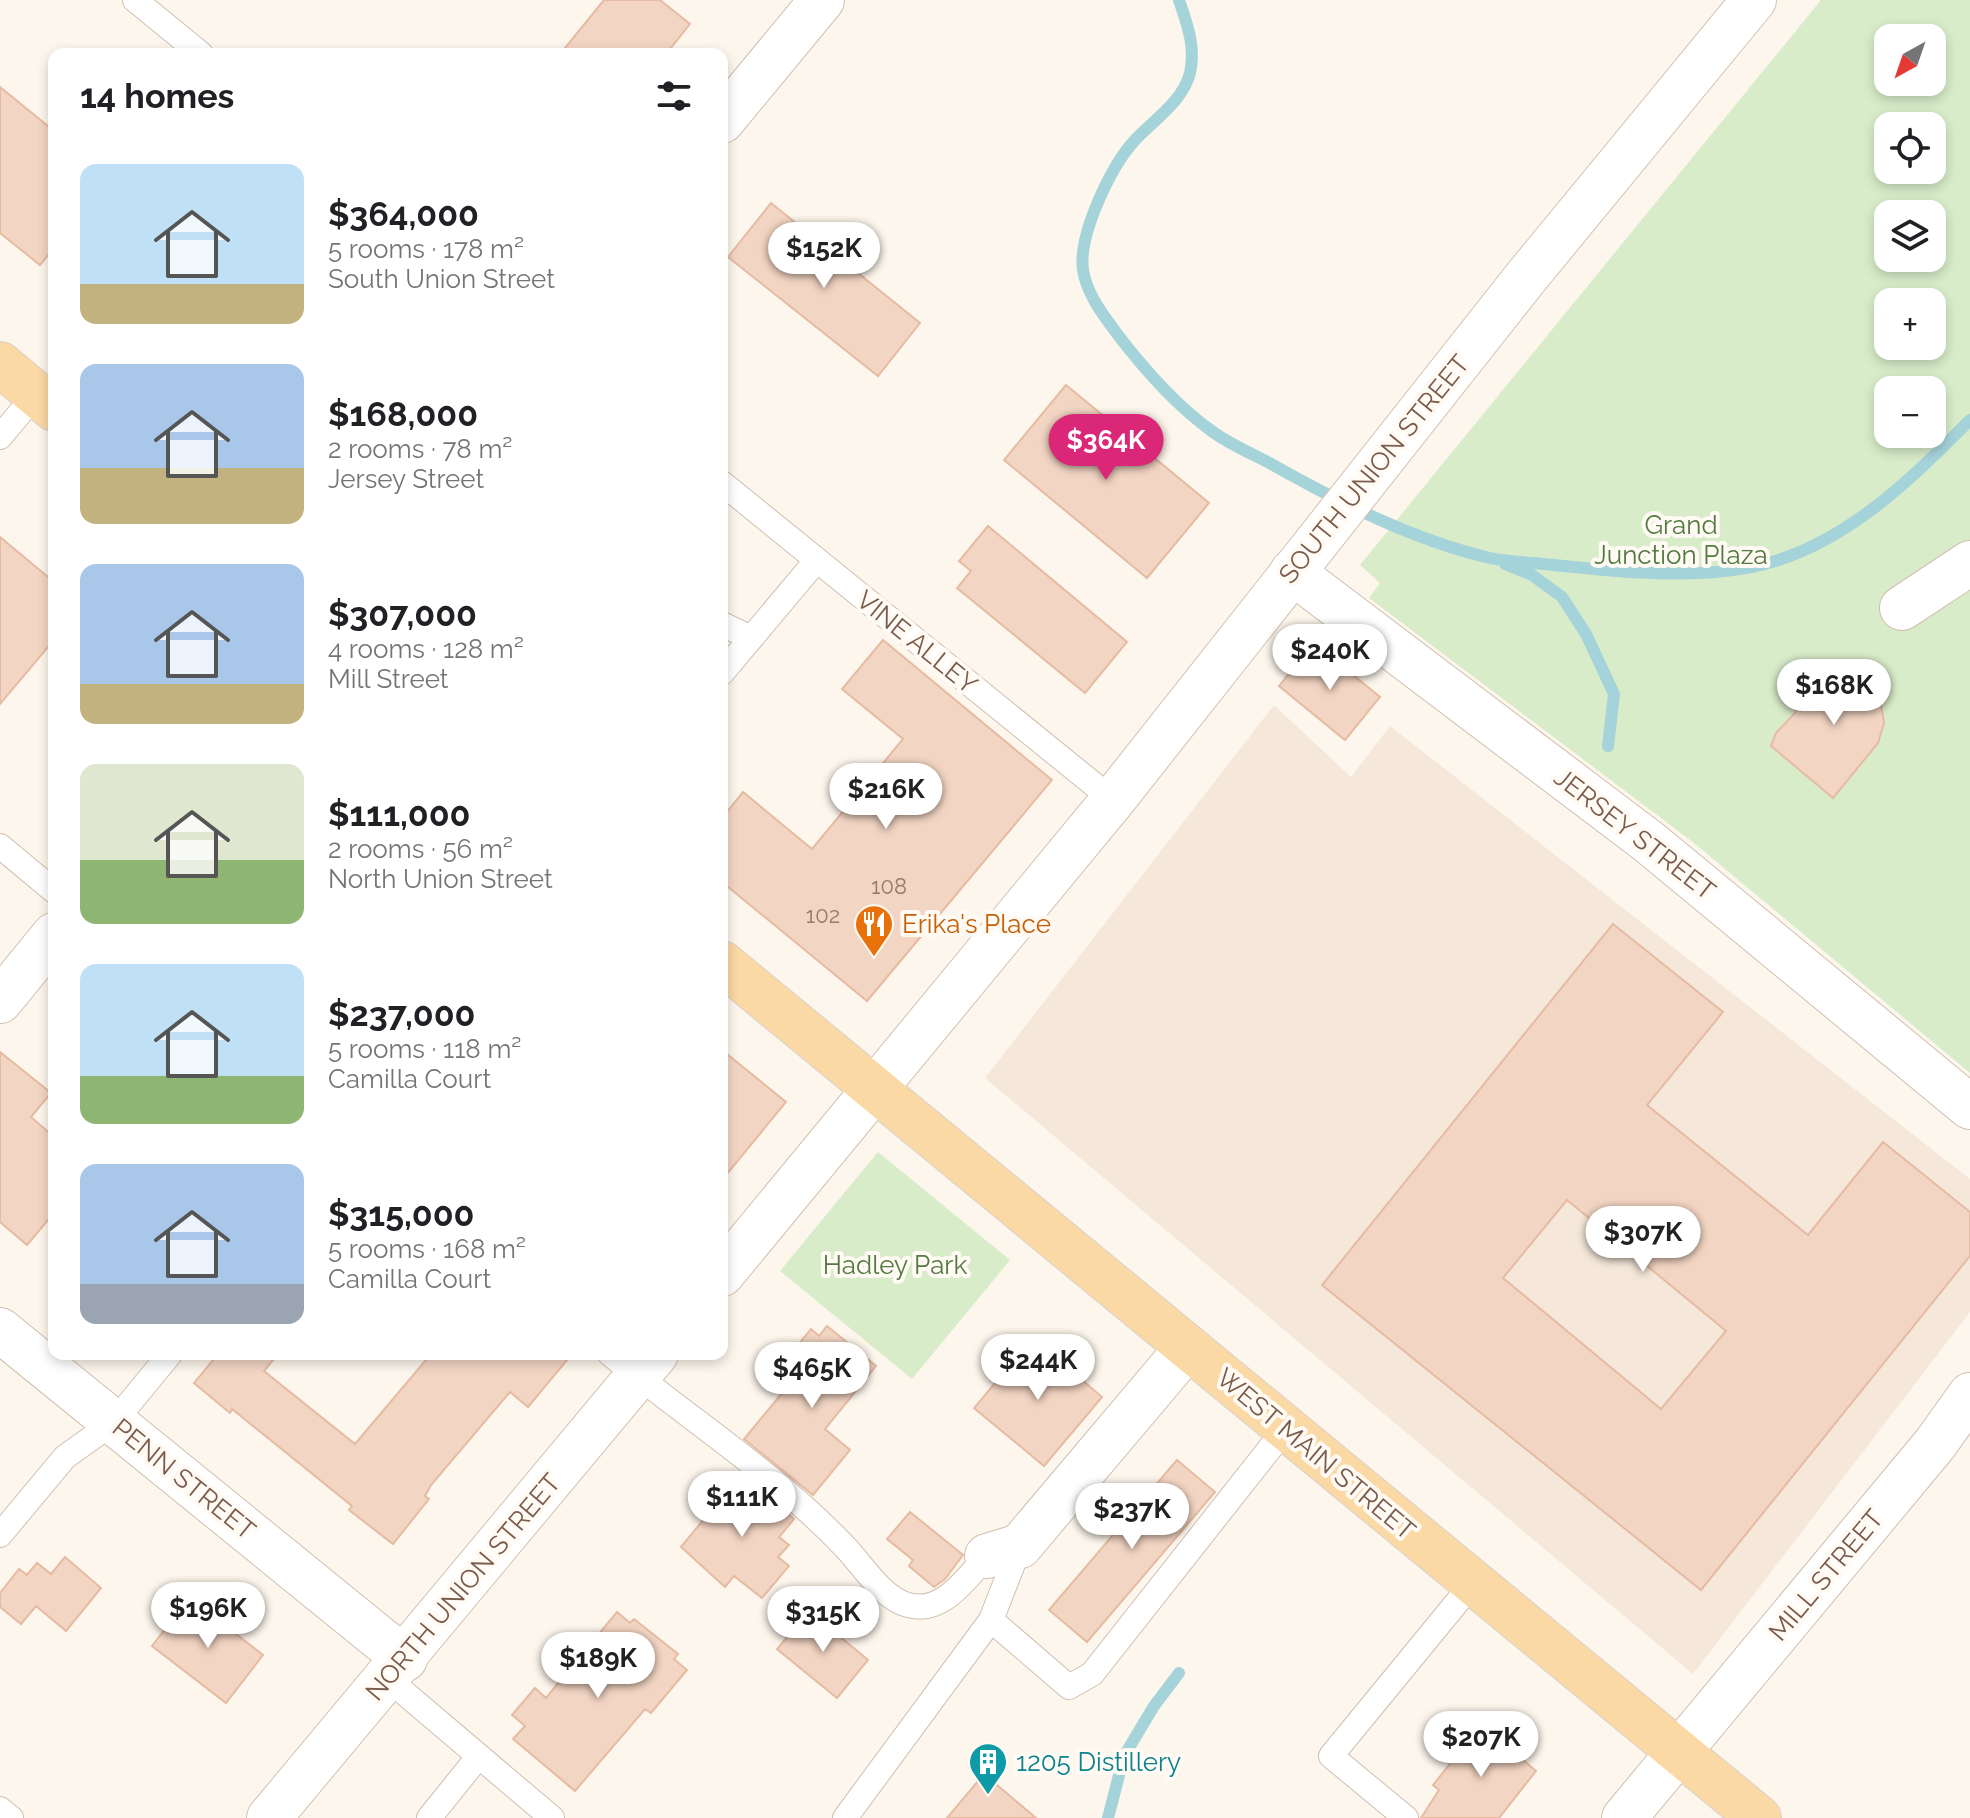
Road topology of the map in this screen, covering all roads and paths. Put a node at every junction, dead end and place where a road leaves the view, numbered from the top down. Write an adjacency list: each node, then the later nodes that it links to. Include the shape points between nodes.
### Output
1 (135, 0): 4 (lane)
2 (822, 0): 5 (street)
3 (1754, 0): 12 (street, SOUTH UNION STREET)
4 (194, 48)
5 (728, 114)
6 (0, 364): 7 (main road)
7 (48, 401): 8 (lane)
8 (0, 437)
9 (728, 488): 10 (lane, VINE ALLEY)
10 (816, 561): 15 (lane); 17 (lane, VINE ALLEY)
11 (1970, 563): 13 (street)
12 (1292, 572): 17 (street, SOUTH UNION STREET); 24 (street, JERSEY STREET, via 1649,842)
13 (1902, 608)
14 (728, 627): 15 (lane)
15 (751, 638): 16 (lane)
16 (728, 666)
17 (1113, 800): 23 (street, SOUTH UNION STREET)
18 (0, 846): 19 (lane)
19 (48, 886)
20 (48, 942): 22 (street)
21 (728, 968): 23 (main road, WEST MAIN STREET)
22 (0, 1001)
23 (875, 1088): 25 (street); 27 (main road, WEST MAIN STREET)
24 (1970, 1107)
25 (728, 1267)
26 (0, 1330): 31 (street, PENN STREET)
27 (1188, 1347): 32 (main road, WEST MAIN STREET); 34 (street)
28 (165, 1360): 31 (lane)
29 (634, 1362): 34 (lane, via 818,1519 885,1592 909,1605 931,1605 950,1596); 37 (street, NORTH UNION STREET)
30 (1970, 1395): 38 (street, MILL STREET)
31 (114, 1422): 33 (lane, via 65,1457); 37 (street, PENN STREET)
32 (1286, 1428): 35 (main road, WEST MAIN STREET); 36 (lane, via 1092,1674 1069,1687)
33 (0, 1535)
34 (1003, 1551): 36 (lane)
35 (1472, 1584): 38 (main road, WEST MAIN STREET); 46 (lane, via 1331,1756)
36 (991, 1620): 45 (lane)
37 (396, 1669): 39 (lane); 41 (street, NORTH UNION STREET)
38 (1678, 1752): 47 (street, MILL STREET); 48 (main road, WEST MAIN STREET)
39 (479, 1756): 43 (lane); 44 (lane)
40 (0, 1809): 42 (lane)
41 (272, 1817)
42 (11, 1818)
43 (429, 1818)
44 (552, 1818)
45 (845, 1818)
46 (1406, 1818)
47 (1624, 1818)
48 (1759, 1818)

